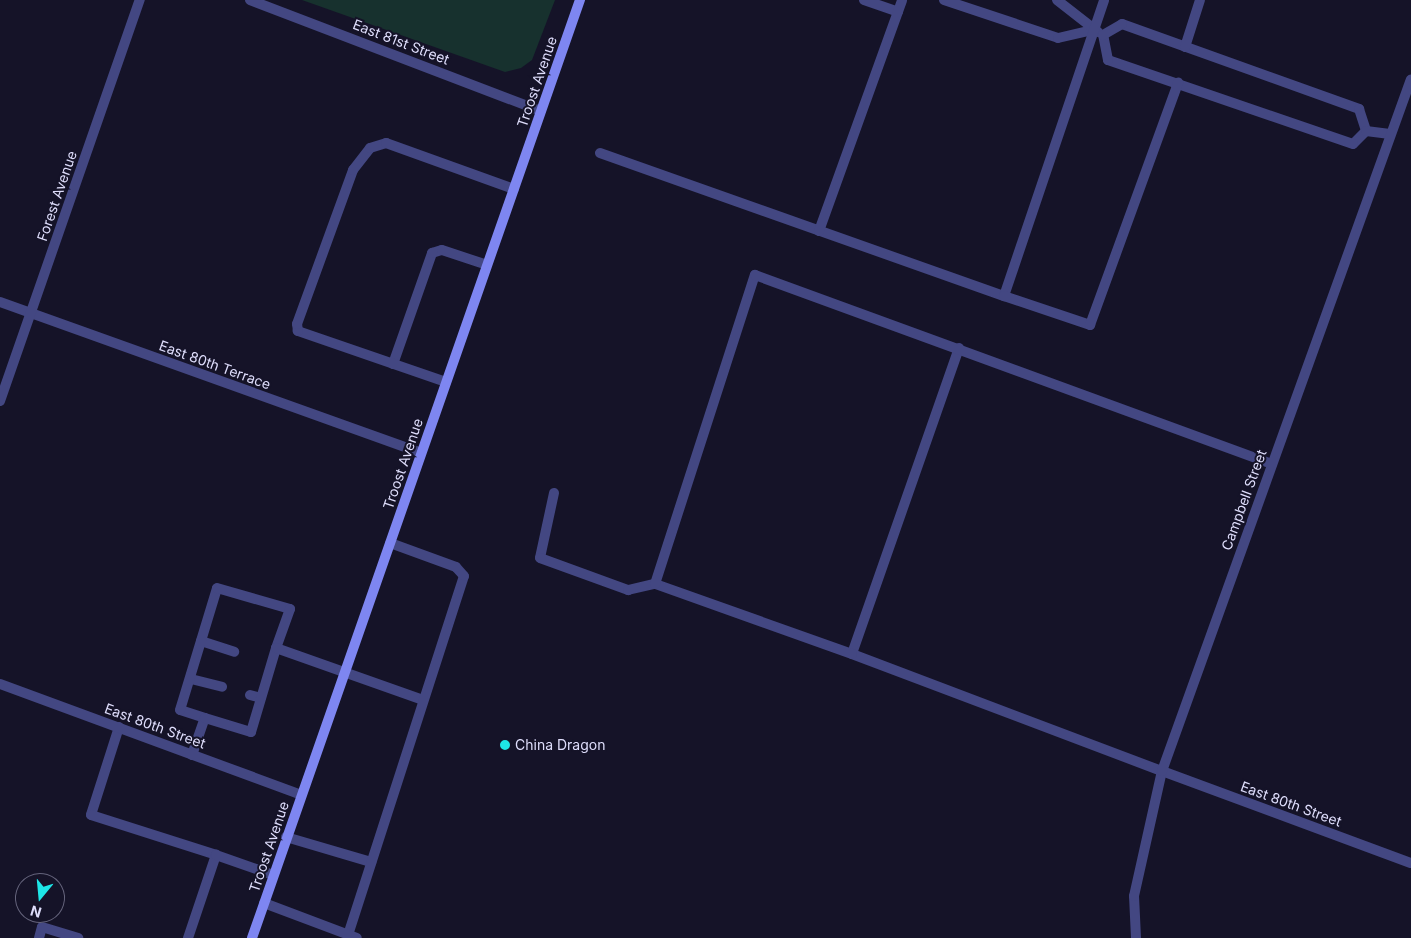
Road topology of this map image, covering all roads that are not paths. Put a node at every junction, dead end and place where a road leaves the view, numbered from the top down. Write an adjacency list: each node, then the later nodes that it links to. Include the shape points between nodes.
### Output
1 (140, 0): 25 (street, Forest Avenue)
2 (250, 0): 16 (street, East 81st Street)
3 (580, 0): 16 (main road, Troost Avenue)
4 (864, 0): 10 (street)
5 (902, 0): 10 (street)
6 (944, 0): 11 (street, via 1058,38)
7 (1057, 0): 11 (street)
8 (1104, 0): 11 (street)
9 (1200, 0): 13 (street)
10 (898, 12): 21 (street)
11 (1093, 30): 12 (street); 23 (street)
12 (1103, 35): 13 (street, via 1122,24); 15 (street, via 1108,60)
13 (1185, 47): 17 (street, via 1359,109)
14 (1411, 79): 18 (street, Campbell Street)
15 (1178, 83): 17 (street, via 1353,144); 23 (street, via 1090,325)
16 (542, 111): 20 (main road, Troost Avenue)
17 (1366, 131): 18 (street)
18 (1390, 134): 31 (street, Campbell Street)
19 (600, 153): 21 (street)
20 (514, 189): 22 (main road, Troost Avenue); 27 (street, via 386,143 370,148 352,170 296,324 298,331)
21 (819, 231): 23 (street)
22 (487, 265): 27 (street, via 442,250 432,253); 28 (main road, Troost Avenue)
23 (1004, 296)
24 (0, 302): 25 (street, East 80th Terrace)
25 (31, 313): 29 (street, Forest Avenue); 30 (street, East 80th Terrace)
26 (960, 348): 31 (street); 34 (street, via 755,275); 38 (street)
27 (393, 364): 28 (street)
28 (446, 382): 30 (main road, Troost Avenue)
29 (0, 401)
30 (421, 453): 33 (main road, Troost Avenue)
31 (1272, 464): 49 (street, Campbell Street)
32 (554, 493): 34 (street, via 540,558 628,590)
33 (390, 542): 39 (main road, Troost Avenue); 45 (street, via 456,567 464,576)
34 (655, 584): 38 (street, East 80th Street)
35 (201, 642): 36 (street, via 217,588 290,609); 37 (street); 40 (street)
36 (276, 648): 39 (street); 44 (street, via 267,663)
37 (234, 652)
38 (852, 654): 49 (street, East 80th Street)
39 (344, 672): 45 (street); 50 (main road, Troost Avenue)
40 (191, 678): 42 (street); 46 (street, via 180,710)
41 (0, 684): 47 (street, East 80th Street)
42 (222, 687)
43 (250, 695): 44 (street)
44 (261, 698): 46 (street, via 251,732)
45 (423, 700): 53 (street)
46 (205, 718): 48 (street)
47 (119, 727): 48 (street, East 80th Street); 52 (street, via 91,815)
48 (192, 755): 50 (street, East 80th Street)
49 (1162, 771): 54 (street, East 80th Street); 62 (street, Campbell Street, via 1134,896)
50 (301, 795): 51 (main road, Troost Avenue)
51 (286, 837): 53 (street); 55 (main road, Troost Avenue)
52 (216, 855): 55 (street); 60 (street)
53 (371, 862): 57 (street)
54 (1411, 863)
55 (273, 875): 56 (main road, Troost Avenue)
56 (264, 903): 57 (street); 61 (main road, Troost Avenue)
57 (353, 936)
58 (39, 938): 59 (street, via 42,927)
59 (78, 938)
60 (188, 938)
61 (252, 938)
62 (1136, 938)

